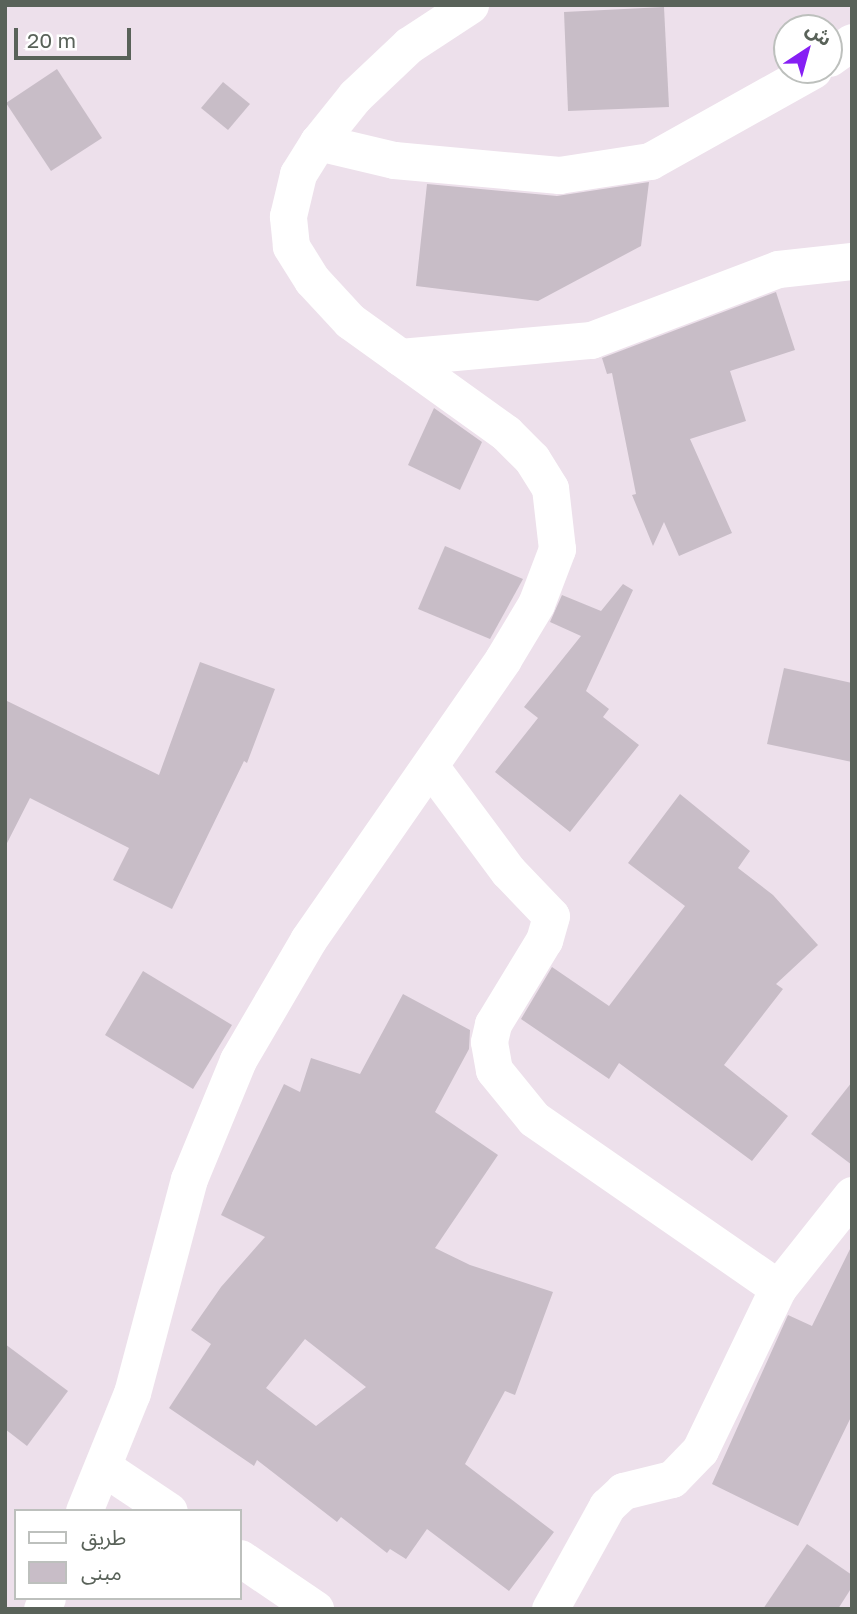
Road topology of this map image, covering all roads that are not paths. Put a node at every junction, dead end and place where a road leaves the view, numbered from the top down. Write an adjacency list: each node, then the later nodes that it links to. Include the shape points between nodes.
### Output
1 (470, 5): 3 (street, via 409,45 355,96)
2 (788, 84): 3 (street, via 650,161 559,175 394,160)
3 (318, 142): 5 (street, via 299,174 288,216 291,246 312,280 351,321)
4 (852, 261): 5 (street, via 778,269 591,340)
5 (400, 357): 6 (street, via 506,433 532,459 550,488 557,548 536,604)
6 (430, 766): 8 (street, via 508,871 551,916 544,940 493,1024 490,1056 507,1090 534,1119); 9 (street, via 308,940 238,1060 189,1179 132,1393)
7 (852, 1195): 8 (street)
8 (778, 1288): 14 (street, via 700,1450 672,1479 623,1491 607,1506)
9 (103, 1467): 10 (street); 11 (street)
10 (85, 1509)
11 (166, 1509)
12 (242, 1559): 13 (street)
13 (315, 1609)
14 (550, 1609)

